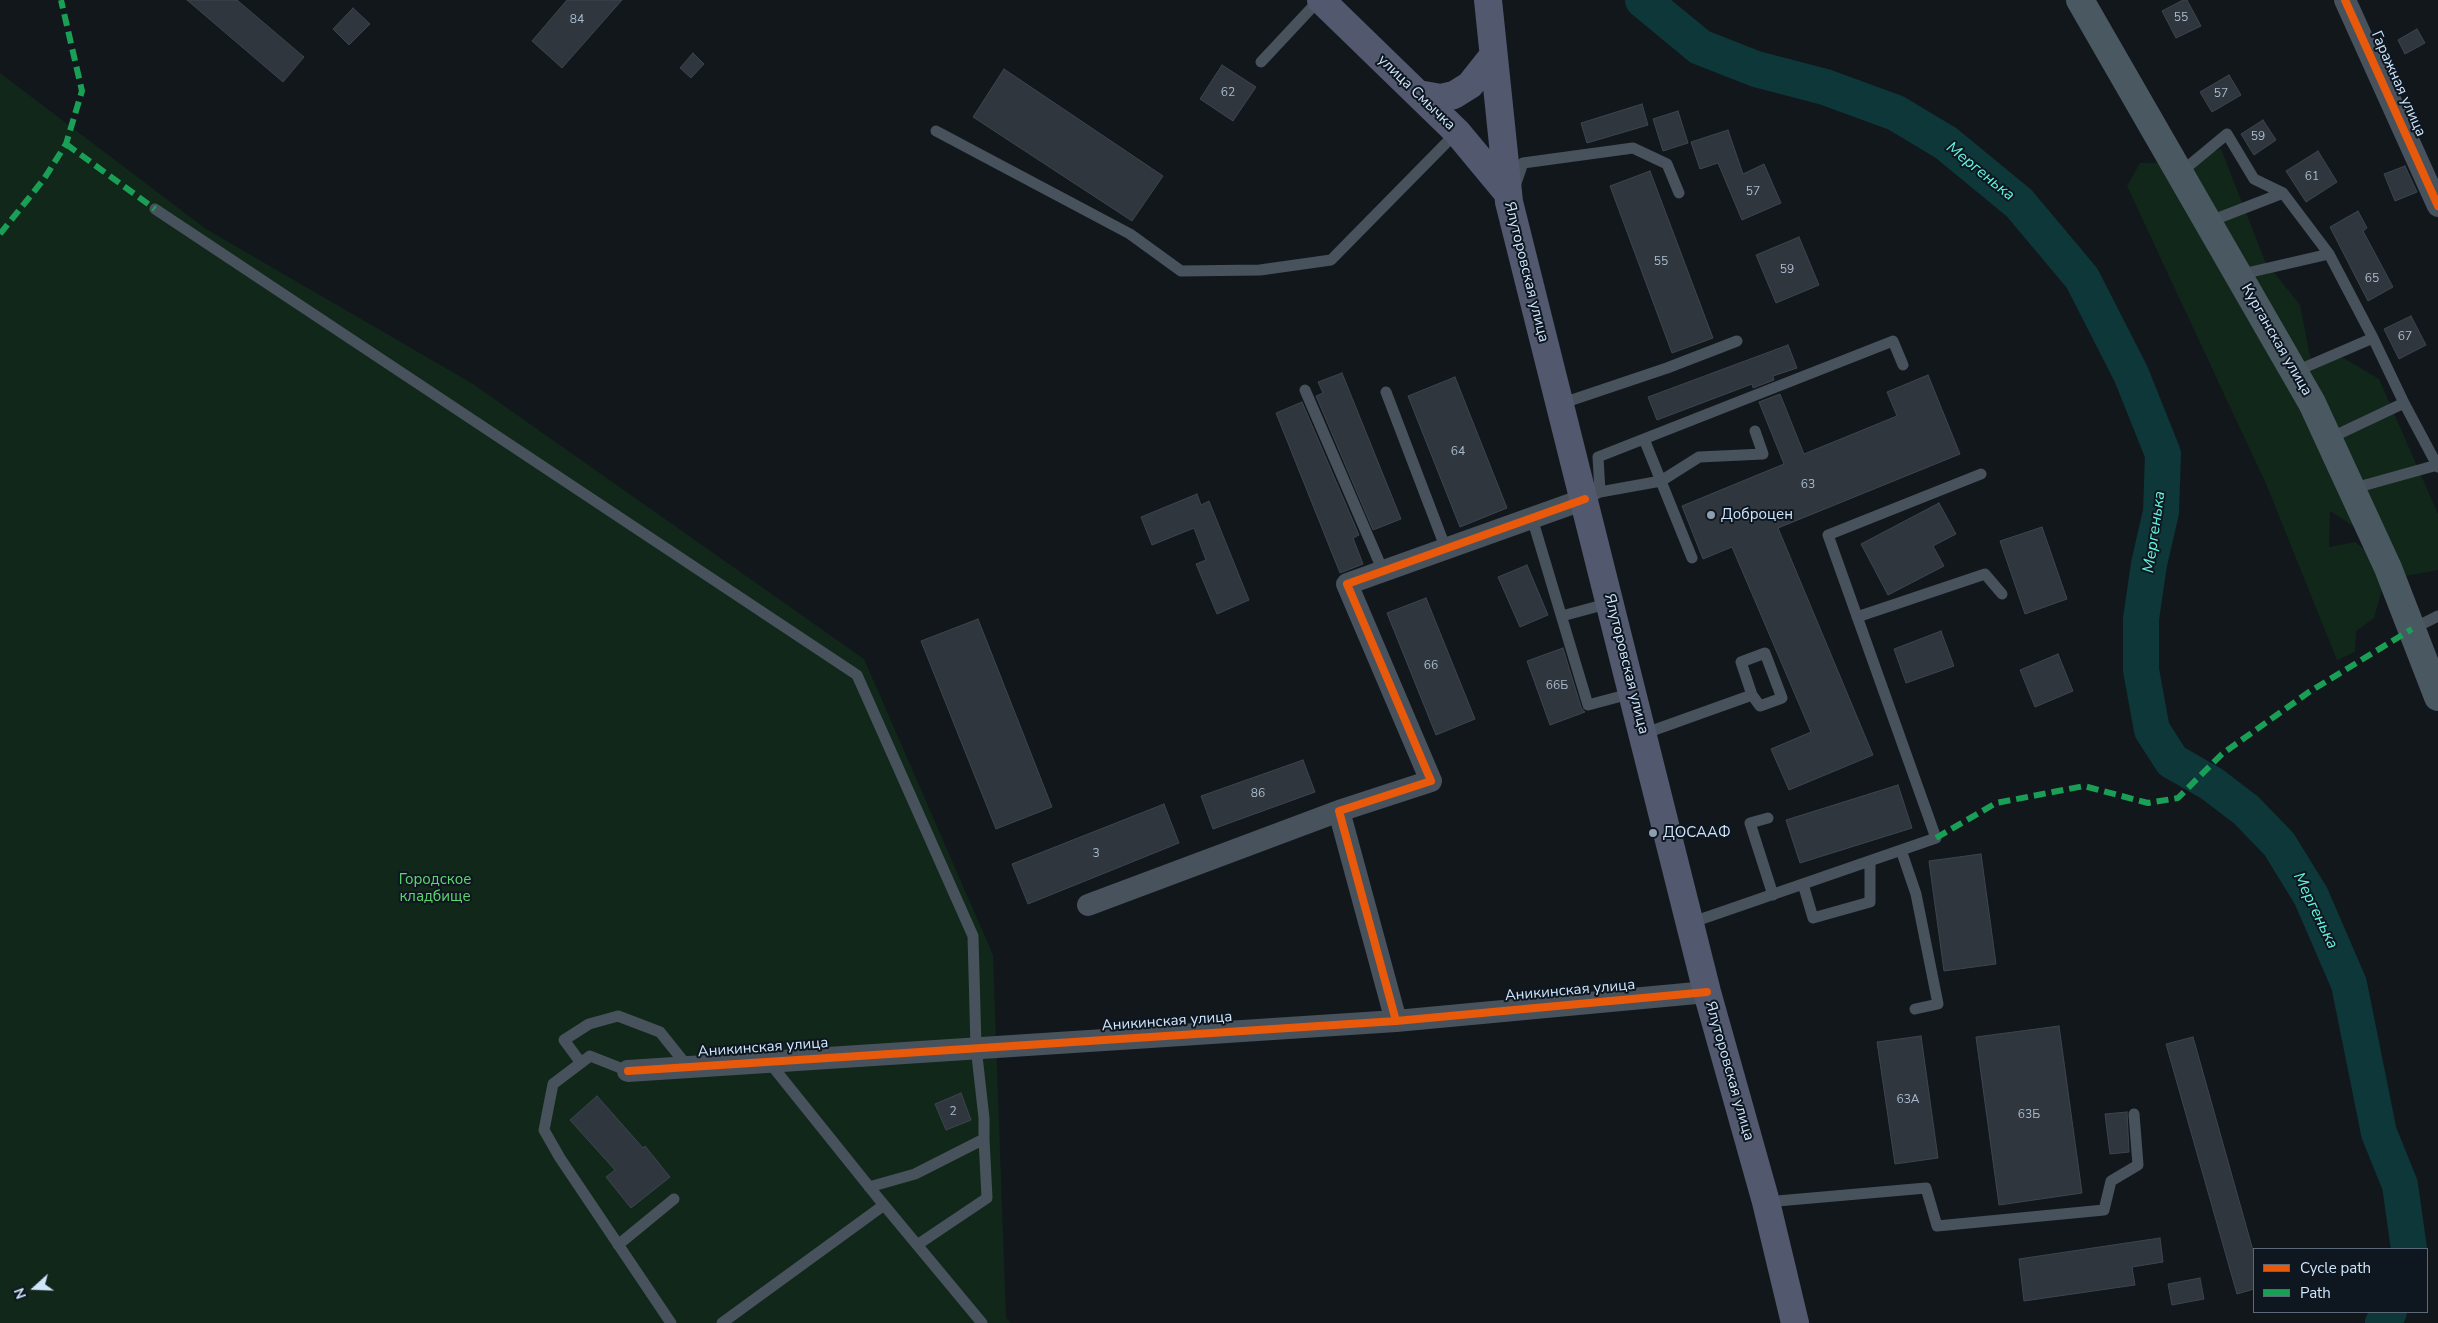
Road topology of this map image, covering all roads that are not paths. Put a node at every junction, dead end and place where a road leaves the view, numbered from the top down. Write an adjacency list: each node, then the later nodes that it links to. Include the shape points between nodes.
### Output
1 (1320, 0): 6 (lane); 7 (main road, улица Смычка)
2 (1488, 0): 5 (main road, Ялуторовская улица)
3 (2080, 0): 10 (main road, Курганская улица)
4 (2345, 0): 14 (street, Гаражная улица)
5 (1494, 56): 7 (main road, via 1470,85 1454,95 1441,98); 13 (main road, Ялуторовская улица)
6 (1262, 62)
7 (1418, 94): 9 (main road, улица Смычка)
8 (936, 131): 9 (lane, via 1130,234 1181,271 1260,270 1331,260)
9 (1457, 132): 13 (main road, улица Смычка)
10 (2180, 173): 12 (lane, via 2227,134 2254,179); 16 (main road, Курганская улица)
11 (1679, 193): 13 (lane, via 1667,164 1633,148 1523,163)
12 (2283, 193): 16 (lane); 17 (lane)
13 (1508, 196): 26 (main road, Ялуторовская улица)
14 (2438, 206)
15 (155, 209): 60 (lane, via 857,675 973,936)
16 (2208, 222): 18 (main road, Курганская улица)
17 (2329, 254): 18 (lane); 19 (lane)
18 (2238, 275): 22 (main road, Курганская улица)
19 (2373, 338): 22 (lane); 25 (lane)
20 (1737, 341): 26 (lane)
21 (1903, 365): 28 (lane, via 1893,341)
22 (2294, 372): 29 (main road, Курганская улица)
23 (1305, 390): 38 (lane)
24 (1386, 392): 36 (lane)
25 (2404, 403): 29 (lane); 30 (lane)
26 (1560, 404): 34 (main road, Ялуторовская улица)
27 (1755, 431): 32 (lane, via 1763,454 1699,457)
28 (1644, 439): 32 (lane); 34 (lane, via 1598,457)
29 (2328, 439): 33 (main road, Курганская улица)
30 (2438, 466): 33 (lane)
31 (1981, 474): 43 (lane, via 1828,535)
32 (1661, 481): 34 (lane); 37 (lane)
33 (2351, 489): 44 (main road, Курганская улица)
34 (1592, 495): 35 (street); 40 (main road, Ялуторовская улица)
35 (1532, 518): 36 (street); 41 (lane)
36 (1446, 549): 38 (street)
37 (1692, 558)
38 (1383, 571): 49 (street, via 1347,584 1431,781)
39 (2002, 594): 43 (lane, via 1985,574)
40 (1610, 603): 41 (lane); 45 (main road, Ялуторовская улица)
41 (1562, 616): 45 (lane, via 1588,704)
42 (2438, 616): 44 (lane)
43 (1857, 617): 51 (lane, via 1936,838)
44 (2412, 629): 47 (main road, Курганская улица)
45 (1633, 692): 48 (main road, Ялуторовская улица)
46 (1752, 695): 46 (lane, via 1760,706 1782,698 1765,653 1741,662); 48 (lane)
47 (2438, 698)
48 (1643, 734): 56 (main road, Ялуторовская улица)
49 (1339, 811): 55 (street); 59 (street)
50 (1768, 818): 54 (lane, via 1750,823)
51 (1901, 850): 52 (lane); 58 (lane, via 1916,894 1938,1004)
52 (1870, 861): 53 (lane); 53 (lane, via 1870,902 1813,918)
53 (1803, 884): 54 (lane)
54 (1773, 895): 56 (lane)
55 (1088, 906)
56 (1690, 924): 57 (main road, Ялуторовская улица)
57 (1707, 992): 59 (street, Аникинская улица); 69 (main road, Ялуторовская улица)
58 (1915, 1009)
59 (1396, 1020): 60 (street, Аникинская улица)
60 (976, 1047): 61 (street, Аникинская улица); 66 (lane)
61 (769, 1062): 63 (street, Аникинская улица); 67 (lane)
62 (581, 1063): 63 (lane, via 564,1040 589,1024 618,1016 660,1032); 64 (lane, via 590,1056); 71 (lane, via 553,1084 544,1130)
63 (688, 1067): 64 (street, Аникинская улица)
64 (628, 1071)
65 (2134, 1114): 69 (lane, via 2138,1165 2111,1181 2104,1210 1937,1226 1926,1188)
66 (984, 1139): 67 (lane, via 915,1174); 72 (lane, via 987,1198)
67 (868, 1187): 70 (lane)
68 (674, 1199): 71 (lane)
69 (1766, 1202): 76 (main road, Ялуторовская улица)
70 (884, 1205): 72 (lane); 74 (lane)
71 (618, 1245): 73 (lane)
72 (917, 1245): 75 (lane)
73 (671, 1323)
74 (722, 1323)
75 (982, 1323)
76 (1795, 1323)

